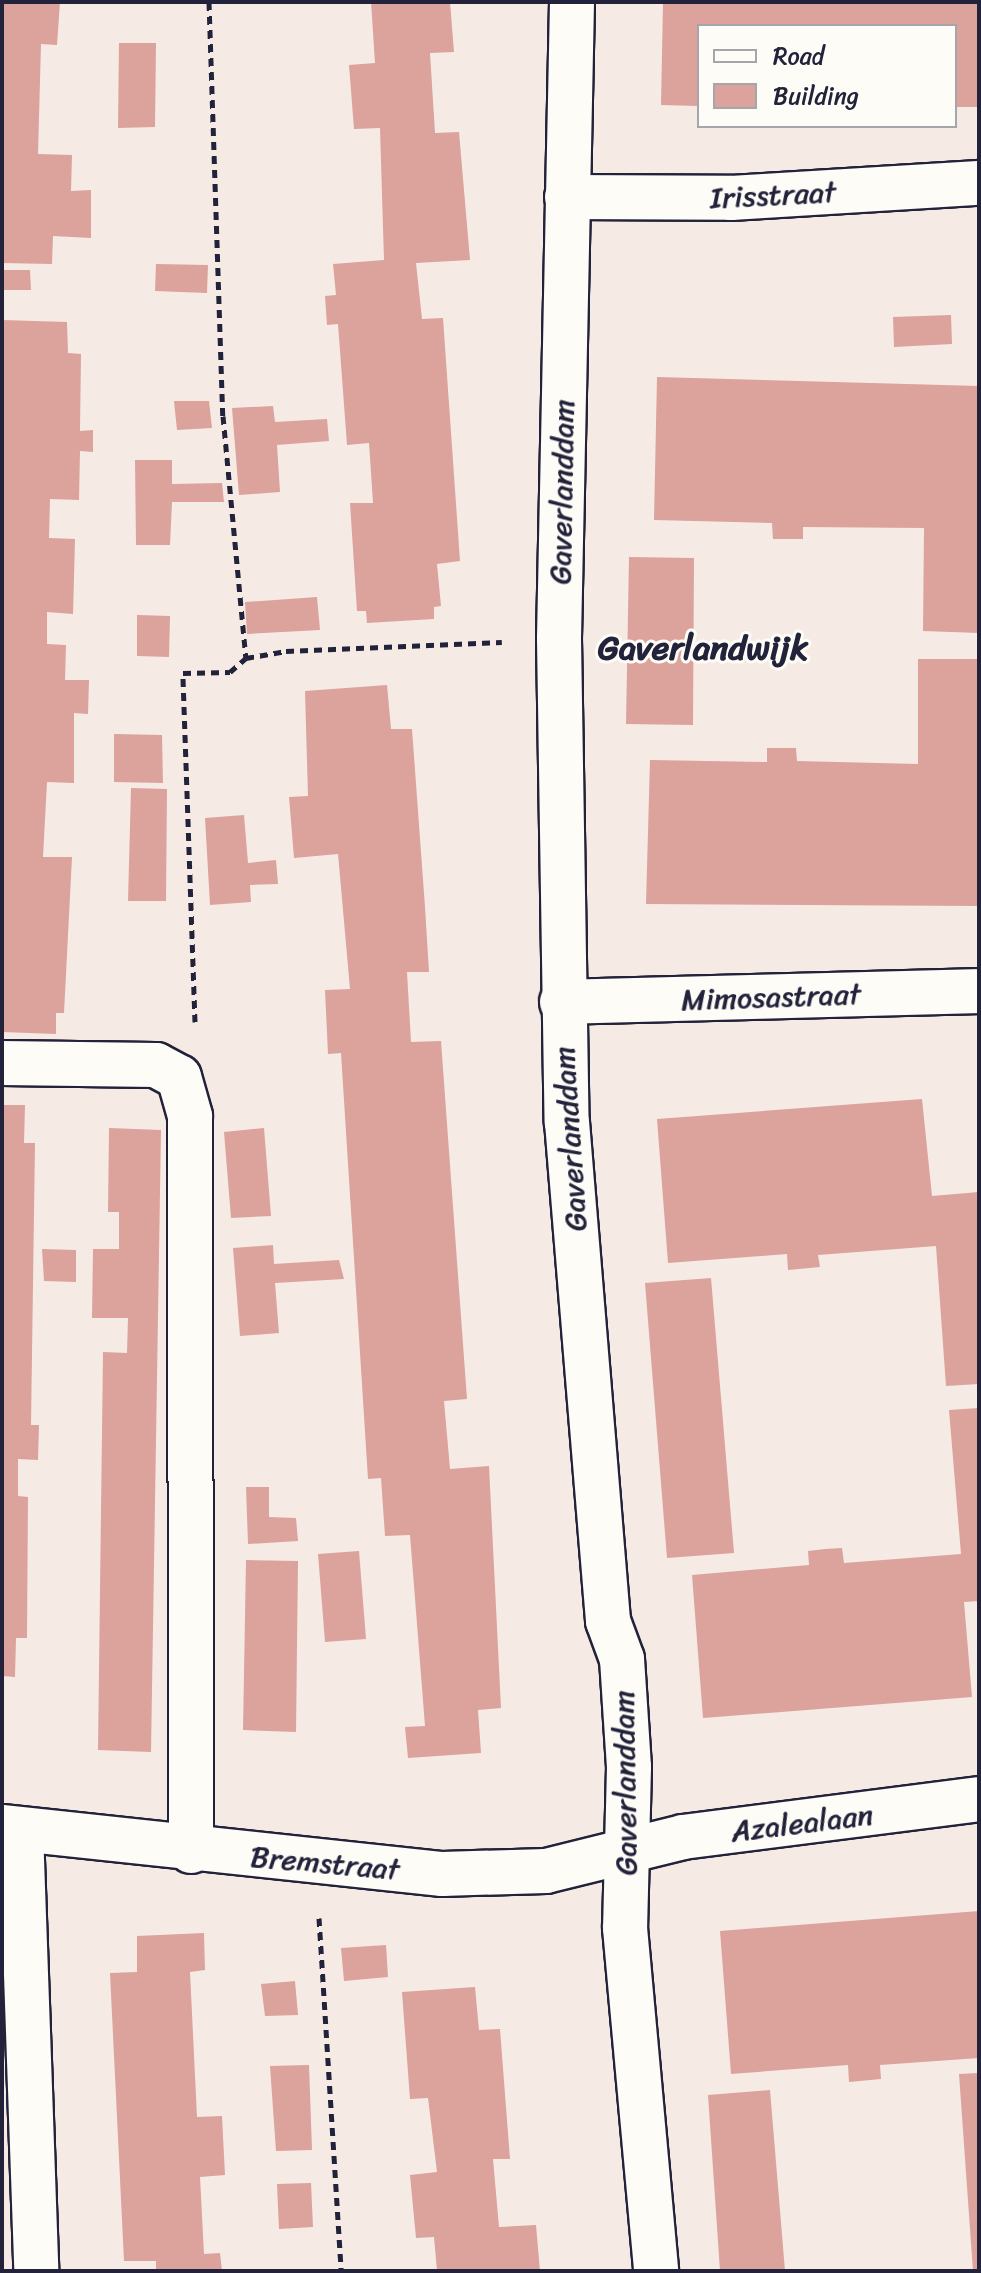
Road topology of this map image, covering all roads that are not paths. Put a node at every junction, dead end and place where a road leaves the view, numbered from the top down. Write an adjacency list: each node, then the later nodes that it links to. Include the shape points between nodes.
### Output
1 (572, 2): 3 (street, Gaverlanddam)
2 (979, 183): 3 (street, Irisstraat, via 731,198)
3 (567, 197): 5 (street, Gaverlanddam, via 559,639)
4 (979, 991): 5 (street, Mimosastraat)
5 (562, 1002): 10 (street, Gaverlanddam, via 608,1621 622,1659)
6 (2, 1063): 9 (street, via 156,1065 179,1077 190,1116)
7 (979, 1799): 10 (street, Azalealaan, via 683,1837)
8 (12, 1829): 9 (street, Bremstraat); 11 (street, Bremstraat)
9 (191, 1851): 10 (street, Bremstraat, via 442,1874 546,1871)
10 (627, 1852): 12 (street, Gaverlanddam, via 625,1928)
11 (36, 2271)
12 (656, 2271)

